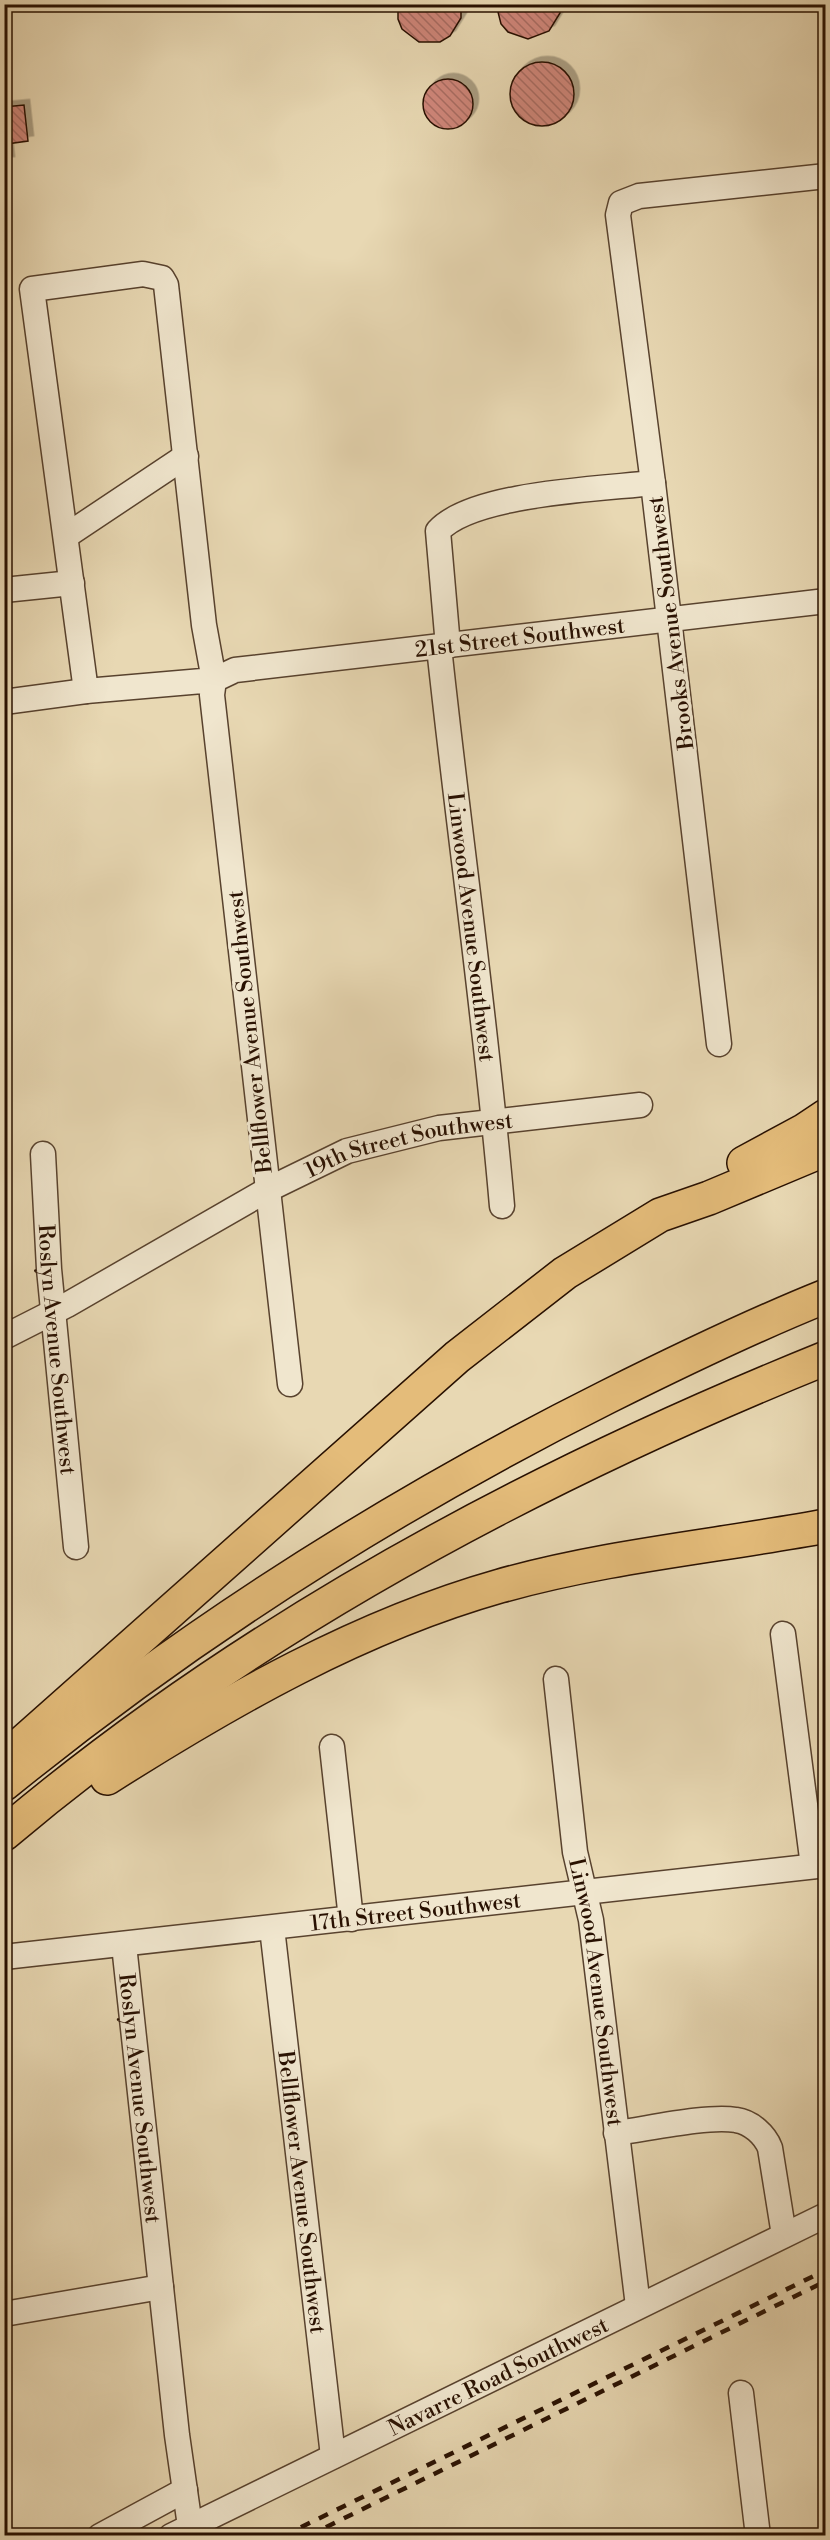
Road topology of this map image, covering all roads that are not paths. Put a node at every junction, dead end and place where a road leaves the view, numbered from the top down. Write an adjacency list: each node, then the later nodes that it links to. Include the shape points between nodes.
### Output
1 (825, 176): 3 (street, Brooks Avenue Southwest, via 639,196 621,203 618,215)
2 (186, 456): 4 (street); 4 (street, Bellflower Avenue Southwest, via 166,285 162,278 143,274 32,289); 10 (street, Bellflower Avenue Southwest, via 204,625)
3 (653, 483): 8 (street, Brooks Avenue Southwest); 9 (street, Linwood Avenue Southwest, via 508,501 448,520 438,531)
4 (66, 536): 5 (street)
5 (72, 582): 6 (street); 11 (street)
6 (4, 591)
7 (825, 601): 8 (street, 21st Street Southwest)
8 (669, 620): 9 (street, 21st Street Southwest); 13 (street, Brooks Avenue Southwest)
9 (444, 647): 10 (street, 21st Street Southwest, via 235,670); 16 (street, Linwood Avenue Southwest, via 453,781)
10 (214, 680): 11 (street, 21st Street Southwest); 19 (street, Bellflower Avenue Southwest, via 212,695 223,806)
11 (86, 691): 12 (street, 21st Street Southwest)
12 (4, 702)
13 (719, 1044)
14 (640, 1105): 16 (street, 19th Street Southwest)
15 (825, 1116): 21 (highway)
16 (495, 1120): 19 (street, 19th Street Southwest, via 373,1143 310,1167); 20 (street, Linwood Avenue Southwest)
17 (825, 1149): 21 (highway)
18 (42, 1154): 23 (street, Roslyn Avenue Southwest)
19 (267, 1190): 23 (street, 19th Street Southwest); 26 (street, Bellflower Avenue Southwest)
20 (502, 1206)
21 (660, 1215): 32 (highway, via 565,1273 457,1357)
22 (825, 1296): 33 (highway, via 689,1356 499,1451 413,1501 210,1630 80,1723)
23 (54, 1312): 24 (street, 19th Street Southwest); 28 (street, Roslyn Avenue Southwest)
24 (4, 1338)
25 (825, 1358): 34 (highway, via 625,1446 506,1505 376,1577 181,1700)
26 (290, 1384)
27 (825, 1526): 35 (highway, via 554,1573 434,1607 361,1638 225,1707 88,1791)
28 (76, 1547)
29 (783, 1634): 36 (street)
30 (556, 1679): 37 (street, Linwood Avenue Southwest, via 574,1852)
31 (332, 1747): 38 (street)
32 (4, 1759)
33 (4, 1784)
34 (4, 1834)
35 (4, 1849)
36 (819, 1865): 37 (street, 17th Street Southwest)
37 (584, 1892): 38 (street, 17th Street Southwest); 42 (street, Linwood Avenue Southwest, via 591,1920)
38 (351, 1919): 39 (street, 17th Street Southwest)
39 (272, 1928): 40 (street, 17th Street Southwest); 49 (street, Bellflower Avenue Southwest)
40 (124, 1945): 41 (street, 17th Street Southwest); 45 (street, Roslyn Avenue Southwest)
41 (4, 1957)
42 (616, 2133): 44 (street, via 712,2120 748,2124 767,2139 771,2148); 46 (street, Linwood Avenue Southwest)
43 (825, 2215): 44 (street, Navarre Road Southwest)
44 (784, 2235): 46 (street, Navarre Road Southwest)
45 (161, 2287): 47 (street); 50 (street, Roslyn Avenue Southwest)
46 (638, 2306): 49 (street, Navarre Road Southwest)
47 (4, 2314)
48 (741, 2393): 53 (street)
49 (333, 2456): 51 (street, Navarre Road Southwest)
50 (185, 2490): 51 (street, Roslyn Avenue Southwest); 52 (street)
51 (181, 2531)
52 (100, 2535)
53 (758, 2535)

